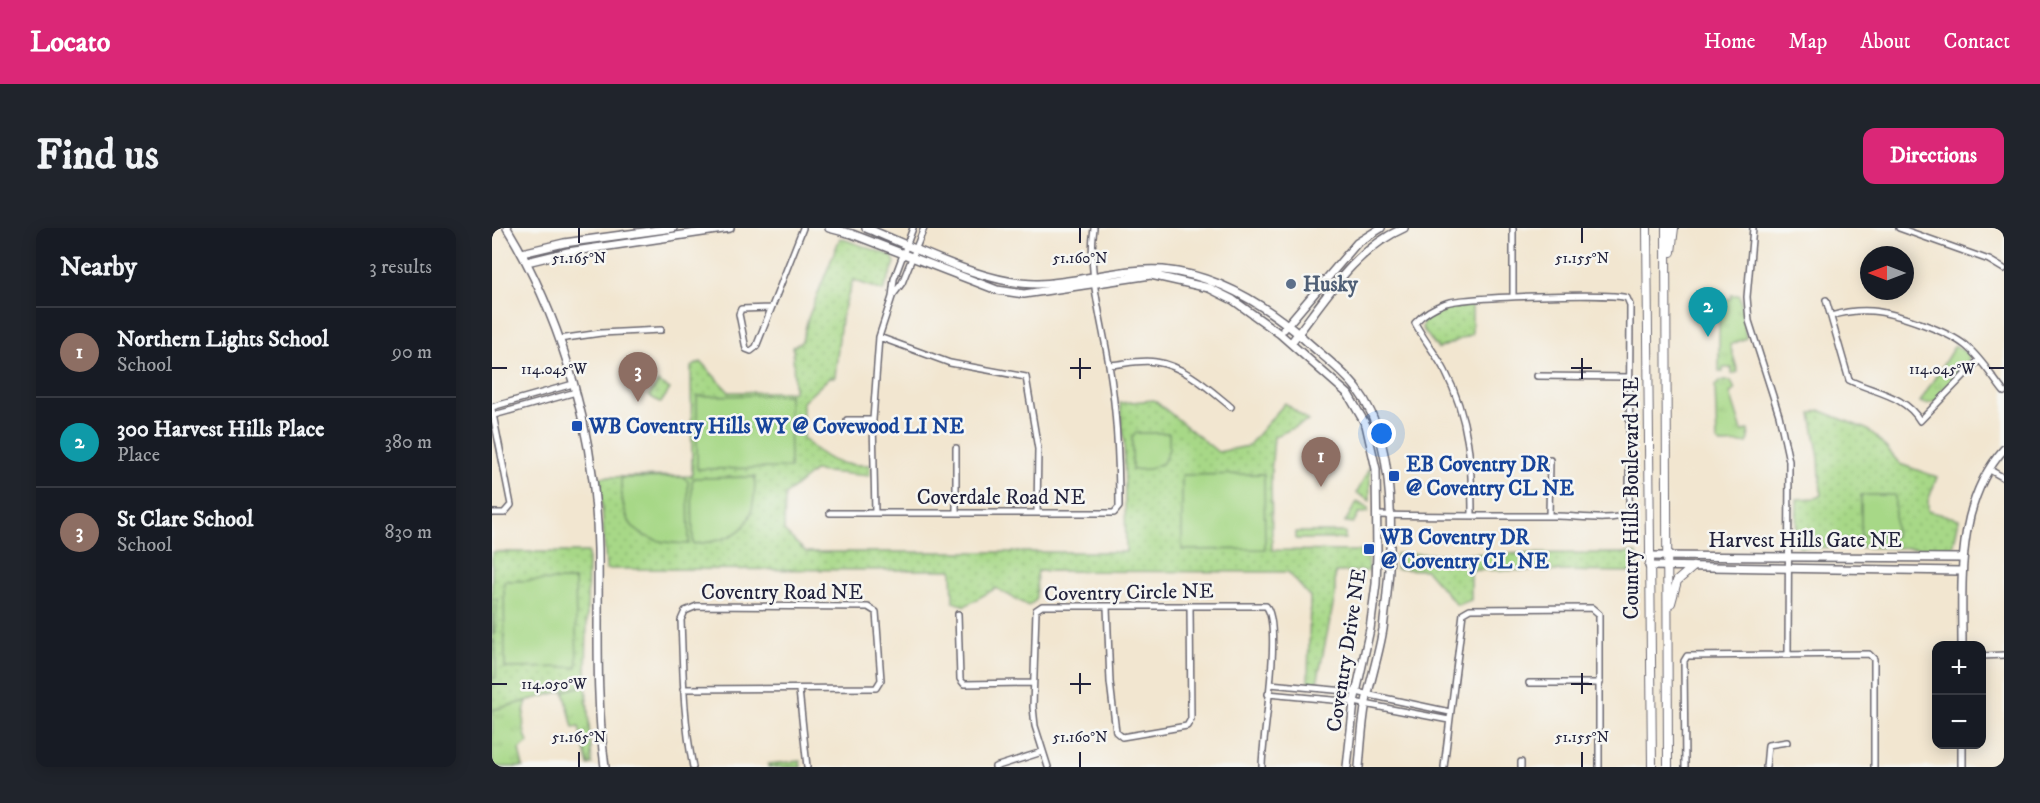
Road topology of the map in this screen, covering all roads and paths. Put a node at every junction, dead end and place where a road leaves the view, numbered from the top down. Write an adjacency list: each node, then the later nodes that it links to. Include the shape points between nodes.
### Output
1 (507, 228): 24 (street)
2 (674, 228): 19 (street); 20 (street)
3 (729, 228): 18 (street)
4 (803, 228): 38 (street)
5 (832, 228): 25 (street, Coventry Drive NE)
6 (866, 228): 21 (street, Coventry Drive NE)
7 (913, 228): 21 (street)
8 (924, 228): 22 (street)
9 (1094, 228): 31 (street, Coverdale Road NE, via 1091,248)
10 (1382, 228): 29 (street, via 1357,243)
11 (1404, 228): 32 (street, via 1370,248)
12 (1513, 228): 35 (street)
13 (1647, 228): 72 (main road, Country Hills Boulevard NE)
14 (1666, 228): 30 (main road, Country Hills Boulevard NE)
15 (1674, 228): 30 (main road)
16 (1753, 228): 74 (street, via 1747,297 1749,321 1779,415 1789,461)
17 (1899, 228): 28 (street)
18 (685, 231): 19 (street)
19 (676, 237): 23 (street)
20 (564, 243): 23 (street); 24 (street)
21 (907, 244): 22 (street, Coventry Drive NE); 25 (street)
22 (916, 248): 26 (street); 31 (street, Coventry Drive NE, via 999,281)
23 (568, 252): 27 (street)
24 (522, 253): 27 (street)
25 (903, 254): 26 (street, Coventry Drive NE); 34 (street)
26 (912, 257): 31 (street, Coventry Drive NE, via 997,290 1024,294); 34 (street, via 903,283)
27 (527, 262): 45 (street)
28 (2004, 269)
29 (1323, 280): 32 (street); 40 (street)
30 (1666, 280): 73 (main road, Country Hills Boulevard NE)
31 (1095, 281): 33 (street, Coventry Drive NE, via 1161,270 1198,275); 36 (street, Coventry Drive NE, via 1151,276 1209,288); 48 (street, Coverdale Road NE)
32 (1334, 287): 43 (street)
33 (1238, 293): 36 (street); 40 (street, Coventry Drive NE)
34 (892, 297): 44 (street)
35 (1513, 297): 50 (street, via 1627,298); 70 (street, via 1476,297 1447,303 1422,315 1415,323 1445,369 1463,416 1472,467)
36 (1233, 300): 42 (street, Coventry Drive NE)
37 (1826, 300): 39 (street)
38 (771, 308): 38 (street, via 741,309 746,349 756,347)
39 (1831, 316): 47 (street, via 1850,311 1889,314 1966,345); 47 (street, via 1849,380 1900,400 1912,408 1920,421)
40 (1288, 326): 42 (street); 43 (street, Coventry Drive NE)
41 (662, 330): 45 (street)
42 (1280, 334): 46 (street, Coventry Drive NE)
43 (1298, 334): 46 (street); 69 (street, Coventry Drive NE, via 1357,388 1376,420 1388,469)
44 (879, 337): 57 (street); 67 (street, via 950,363 1026,377 1038,449)
45 (559, 339): 51 (street)
46 (1291, 343): 68 (street, Coventry Drive NE, via 1348,394 1366,425 1376,469)
47 (1980, 360): 53 (street)
48 (1109, 365): 54 (street, via 1155,361 1171,366 1198,380); 67 (street, Coverdale Road NE, via 1119,447 1119,507 1114,513)
49 (1537, 376): 50 (street)
50 (1629, 377): 71 (street, via 1629,514)
51 (573, 384): 52 (street); 55 (street)
52 (576, 392): 55 (street); 104 (street, via 595,492 598,672)
53 (2004, 392)
54 (1231, 407)
55 (493, 410): 63 (street, via 511,504 504,513)
56 (847, 420): 57 (street)
57 (873, 420): 65 (street)
58 (956, 448): 66 (street)
59 (2004, 449): 61 (street)
60 (1550, 460): 71 (street)
61 (1990, 470): 62 (street); 75 (street, via 1970,516)
62 (2004, 478)
63 (492, 513)
64 (830, 513): 65 (street, Coverdale Road NE)
65 (875, 513): 66 (street, Coverdale Road NE)
66 (956, 513): 67 (street, Coverdale Road NE)
67 (1037, 513)
68 (1377, 515): 69 (street); 95 (street, Coventry Drive NE, via 1376,584)
69 (1389, 515): 70 (street); 97 (street, Coventry Drive NE, via 1384,620)
70 (1472, 516): 71 (street)
71 (1549, 516)
72 (1649, 556): 73 (street, Harvest Hills Gate NE); 76 (main road, Country Hills Boulevard NE)
73 (1667, 556): 74 (street, Harvest Hills Gate NE); 77 (main road, Country Hills Boulevard NE)
74 (1790, 557): 75 (street, Harvest Hills Gate NE); 79 (street)
75 (1962, 558): 80 (street)
76 (1649, 566): 77 (street, Harvest Hills Gate NE); 114 (main road, Country Hills Boulevard NE)
77 (1667, 566): 78 (street, Harvest Hills Gate NE); 84 (main road, Country Hills Boulevard NE)
78 (1693, 567): 79 (street, Harvest Hills Gate NE); 84 (main road, via 1677,581)
79 (1789, 568): 80 (street, Harvest Hills Gate NE); 86 (street)
80 (1961, 571): 85 (street)
81 (1107, 607): 82 (street, Coventry Circle NE); 82 (street, via 1112,702 1116,732 1122,737 1187,726 1191,719); 89 (street, Coventry Circle NE, via 1042,606 1036,610)
82 (1190, 607): 92 (street, Coventry Circle NE, via 1266,606 1271,612 1273,638)
83 (958, 614): 89 (street, via 960,679 964,684)
84 (1668, 619): 115 (main road, Country Hills Boulevard NE)
85 (1962, 641)
86 (1788, 654): 116 (street, via 1687,656); 118 (street, via 1869,654 1874,659)
87 (2004, 654): 88 (street)
88 (1986, 656)
89 (1032, 683): 103 (street, Coventry Circle NE, via 1035,726)
90 (1529, 683): 91 (street)
91 (1600, 683): 99 (street, via 1599,614 1592,608 1470,609 1463,613 1459,626); 113 (street)
92 (1269, 684): 95 (street); 96 (street, Coventry Circle NE)
93 (683, 689): 94 (street); 94 (street, Coventry Road NE, via 681,620 691,607 872,608 876,612 879,686); 105 (street, Coventry Road NE)
94 (799, 690): 106 (street)
95 (1356, 692): 97 (street); 98 (street, Coventry Drive NE)
96 (1268, 694): 98 (street); 109 (street, Coventry Circle NE)
97 (1367, 700): 98 (street); 99 (street); 100 (street); 111 (street, Coventry Drive NE)
98 (1354, 702): 110 (street, Coventry Drive NE)
99 (1450, 712): 100 (street)
100 (1449, 720): 112 (street)
101 (1787, 742): 117 (street, via 1768,744)
102 (1962, 749): 119 (street)
103 (1042, 752): 107 (street); 108 (street, Coventry Circle NE)
104 (605, 767)
105 (693, 767)
106 (807, 767)
107 (996, 767)
108 (1048, 767)
109 (1262, 767)
110 (1347, 767)
111 (1359, 767)
112 (1444, 767)
113 (1599, 767)
114 (1651, 767)
115 (1668, 767)
116 (1685, 767)
117 (1766, 767)
118 (1874, 767)
119 (1962, 767)

